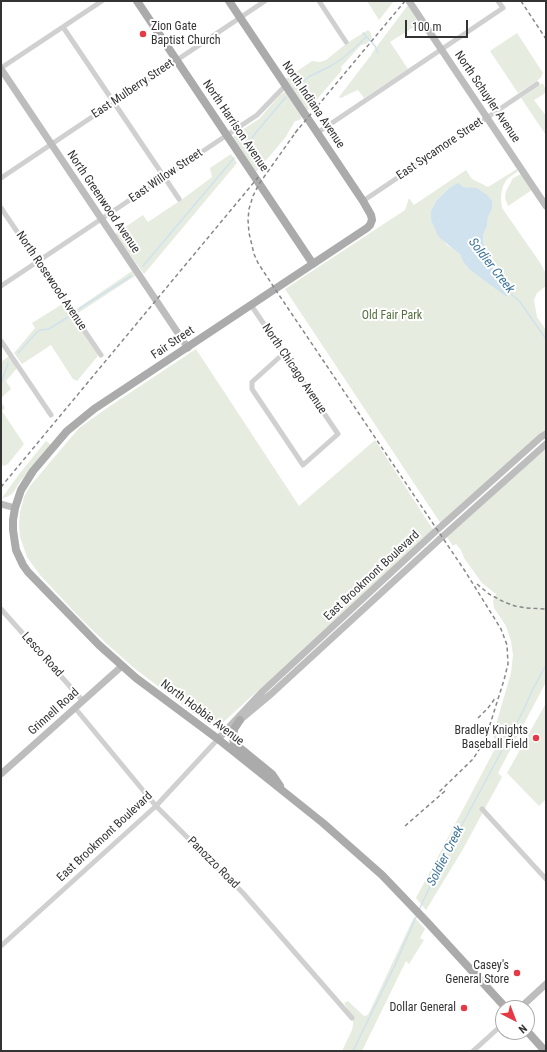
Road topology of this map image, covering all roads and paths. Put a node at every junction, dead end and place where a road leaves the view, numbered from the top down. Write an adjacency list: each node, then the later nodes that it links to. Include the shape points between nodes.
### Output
1 (102, 1): 9 (street)
2 (137, 1): 12 (main road, North Harrison Avenue)
3 (229, 1): 8 (main road, North Indiana Avenue)
4 (265, 1): 8 (street, East Mulberry Street)
5 (319, 1): 10 (street)
6 (409, 1): 11 (main road, North Schuyler Avenue)
7 (498, 1): 11 (street, via 503,8)
8 (240, 18): 12 (street, East Mulberry Street); 15 (main road, North Indiana Avenue)
9 (63, 26): 13 (street); 16 (street)
10 (346, 42)
11 (442, 50): 17 (main road, North Schuyler Avenue); 18 (street)
12 (177, 60): 16 (street, East Mulberry Street); 19 (main road, North Harrison Avenue)
13 (1, 69): 20 (main road, North Greenwood Avenue)
14 (537, 84): 17 (street, East Sycamore Street)
15 (285, 86): 18 (main road, North Indiana Avenue); 19 (street, East Willow Street, via 257,115)
16 (114, 102): 20 (street, East Mulberry Street); 21 (street)
17 (487, 118): 24 (street, East Sycamore Street); 25 (main road, North Schuyler Avenue)
18 (317, 133): 24 (main road, North Indiana Avenue)
19 (226, 135): 21 (street, East Willow Street); 30 (main road, North Harrison Avenue)
20 (51, 144): 22 (street, East Mulberry Street); 27 (main road, North Greenwood Avenue)
21 (164, 177): 23 (street); 27 (street, East Willow Street)
22 (1, 178)
23 (179, 199)
24 (363, 201): 28 (main road, North Indiana Avenue, via 371,215)
25 (546, 206)
26 (1, 208): 29 (street, North Rosewood Avenue)
27 (101, 219): 29 (street, East Willow Street); 34 (main road, North Greenwood Avenue)
28 (370, 225): 30 (main road, Fair Street)
29 (38, 262): 31 (street, East Willow Street); 36 (street, North Rosewood Avenue)
30 (313, 264): 32 (main road, Fair Street)
31 (1, 286)
32 (251, 305): 34 (main road, Fair Street); 35 (street, North Chicago Avenue)
33 (1, 341): 37 (street)
34 (188, 348): 41 (main road, Fair Street, via 94,409 67,431 33,471 21,490)
35 (283, 354): 35 (street, North Chicago Avenue, via 252,382 252,389 303,465 338,434)
36 (101, 355)
37 (51, 415)
38 (546, 434): 47 (main road, East Brookmont Boulevard, via 263,690)
39 (546, 444): 46 (main road, East Brookmont Boulevard)
40 (1, 504): 41 (main road)
41 (15, 508): 43 (main road, North Hobbie Avenue, via 14,541 23,565)
42 (1, 609): 44 (street, Lesco Road)
43 (122, 666): 44 (main road, Grinnell Road); 47 (main road, North Hobbie Avenue)
44 (83, 701): 45 (main road, Grinnell Road)
45 (75, 708): 48 (main road, Grinnell Road); 50 (street, Panozzo Road)
46 (240, 720): 47 (main road, East Brookmont Boulevard); 49 (main road, via 234,729 234,743 272,774)
47 (218, 739): 49 (main road, North Hobbie Avenue); 50 (street, East Brookmont Boulevard)
48 (1, 774)
49 (284, 792): 55 (main road, North Hobbie Avenue, via 382,875)
50 (156, 806): 53 (street, East Brookmont Boulevard); 57 (street, Panozzo Road, via 243,893)
51 (482, 809): 52 (street)
52 (546, 879)
53 (1, 946)
54 (546, 984): 56 (main road)
55 (499, 1000)
56 (529, 1000)
57 (352, 1018)
58 (495, 1031): 60 (street)
59 (535, 1040): 61 (main road)
60 (473, 1051)
61 (545, 1051)

